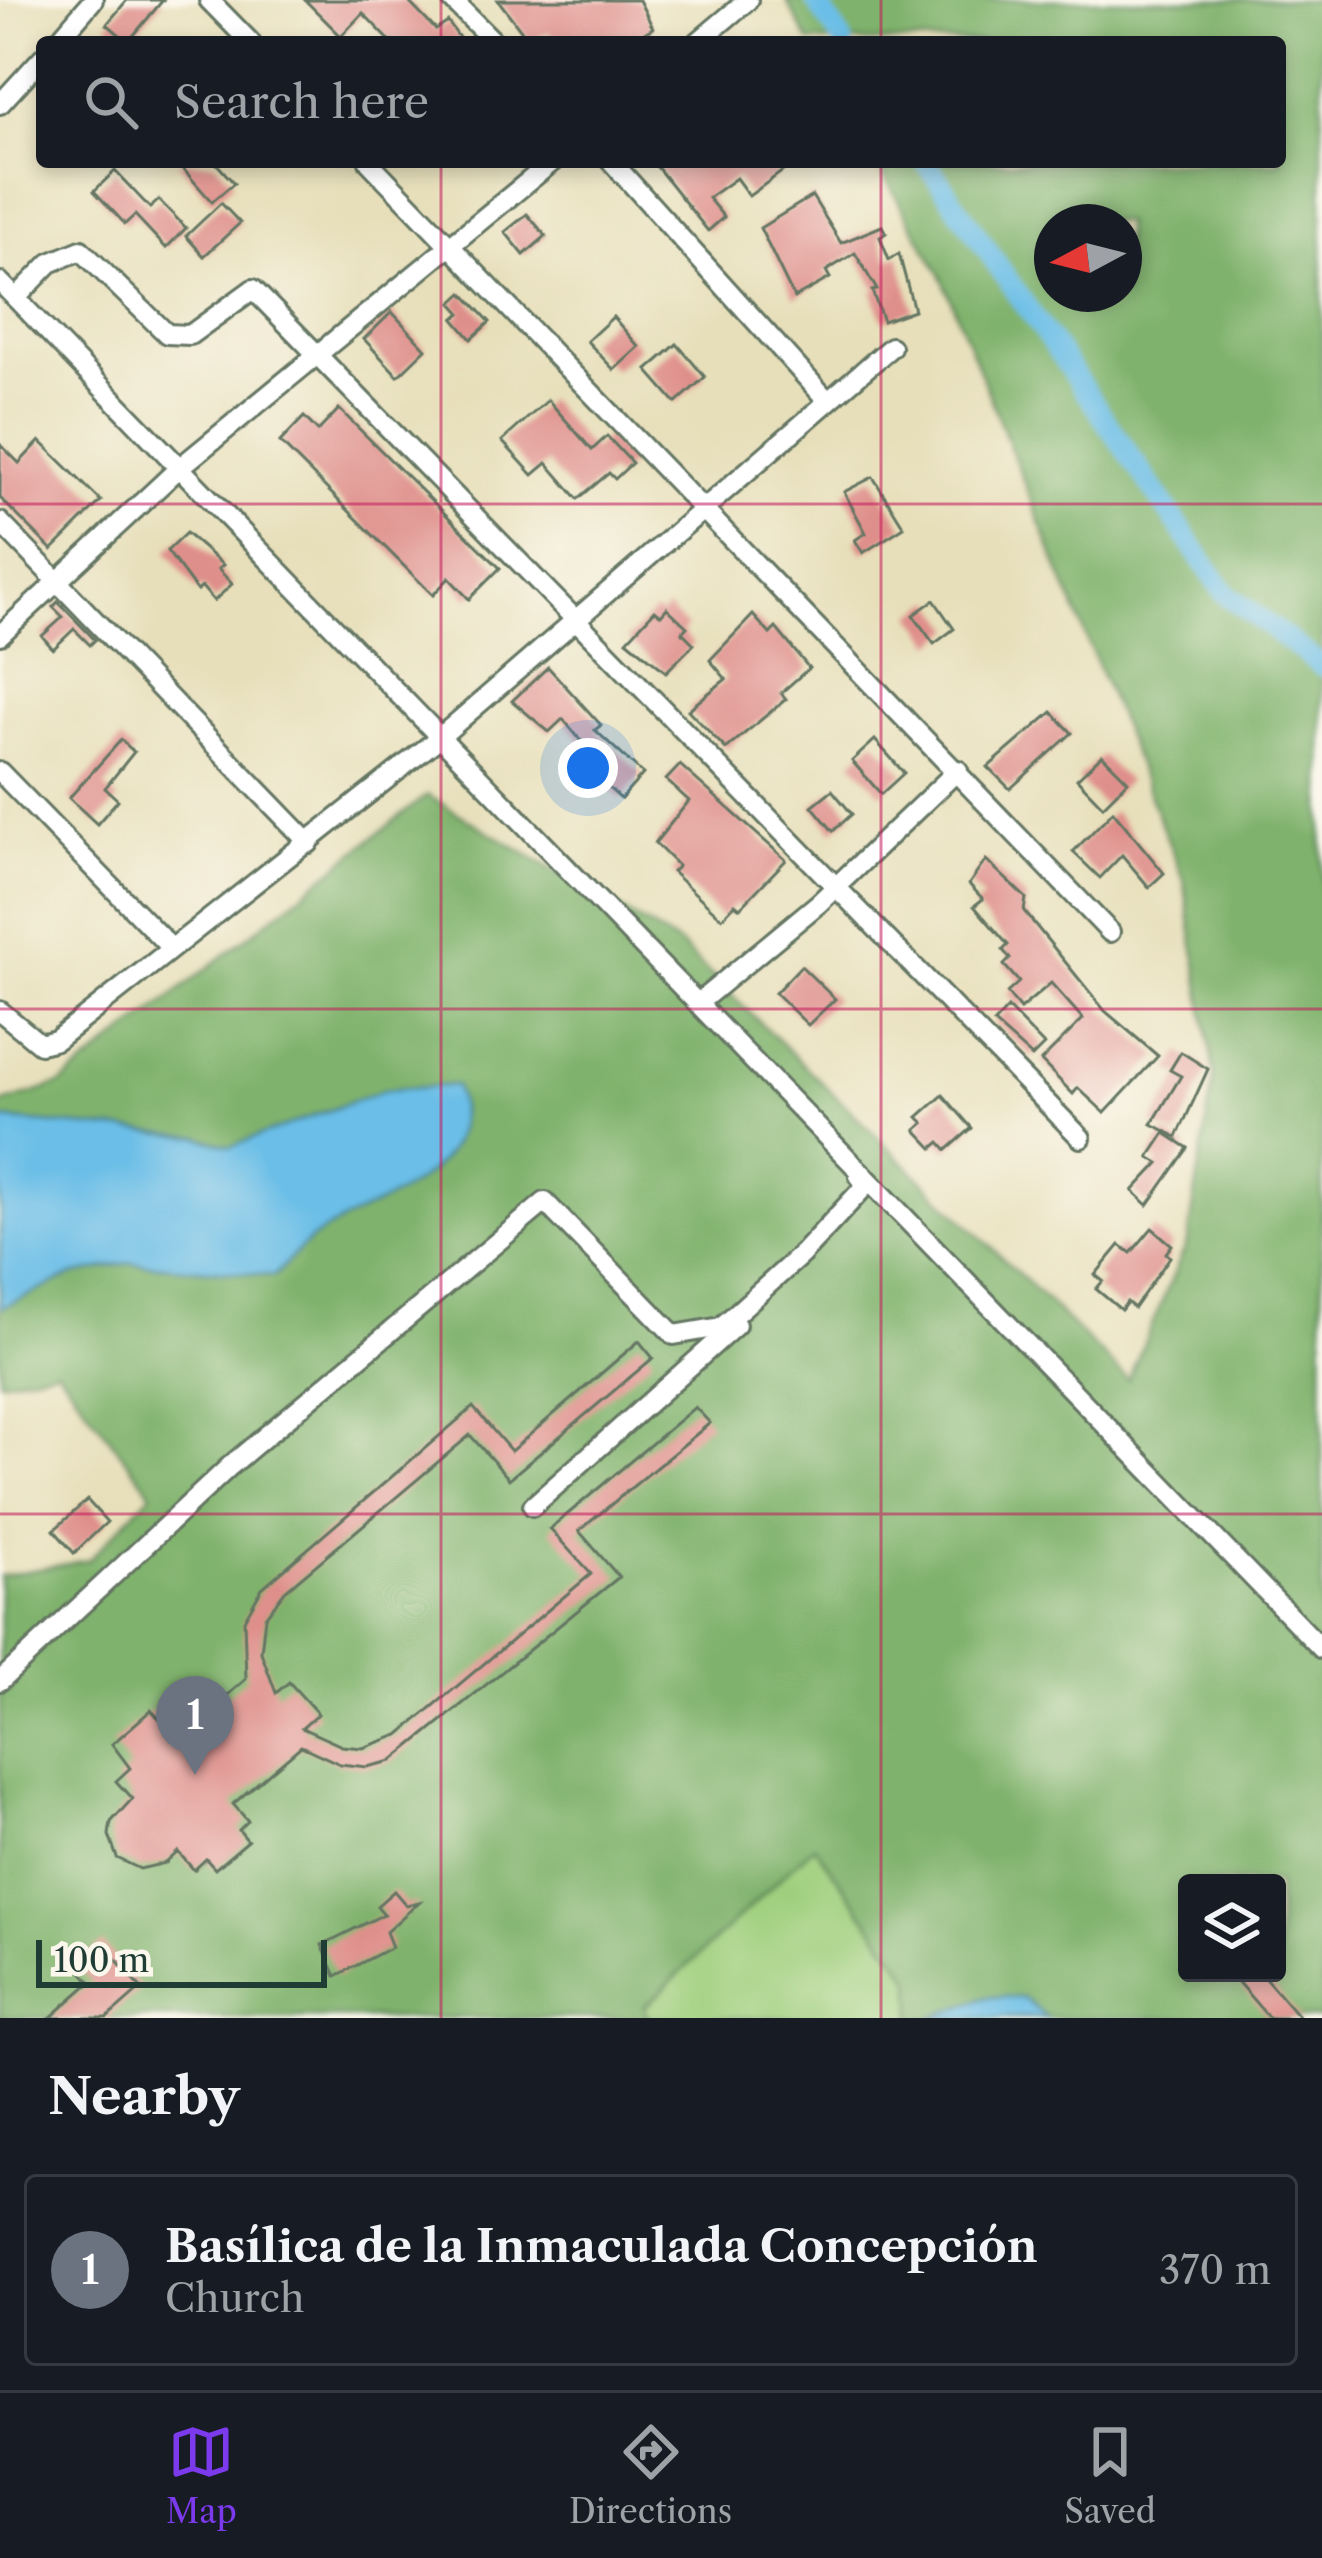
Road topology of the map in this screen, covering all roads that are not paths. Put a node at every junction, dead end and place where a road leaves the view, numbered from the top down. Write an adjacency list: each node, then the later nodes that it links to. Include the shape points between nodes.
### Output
1 (93, 0): 5 (street)
2 (209, 0): 6 (street)
3 (452, 0): 7 (street)
4 (748, 0): 8 (street)
5 (62, 36)
6 (244, 36)
7 (488, 36)
8 (705, 36)
9 (36, 65): 10 (street)
10 (0, 104)
11 (375, 168): 14 (street)
12 (545, 168): 14 (street)
13 (617, 168): 19 (street)
14 (450, 244): 18 (street); 21 (street)
15 (0, 282): 16 (street)
16 (16, 298): 18 (street, via 50,262 81,250 167,334 190,334 253,289); 20 (street)
17 (891, 347): 19 (street)
18 (314, 356): 20 (street); 24 (street)
19 (826, 399): 21 (street)
20 (178, 469): 23 (street); 26 (street)
21 (703, 508): 24 (street); 27 (street)
22 (0, 522): 23 (street)
23 (60, 583): 25 (street); 29 (street)
24 (574, 620): 26 (street); 30 (street)
25 (0, 635)
26 (440, 738): 29 (street); 32 (street)
27 (958, 770): 30 (street); 31 (street)
28 (0, 772): 33 (street)
29 (309, 843): 33 (street)
30 (835, 888): 34 (street); 36 (street)
31 (1110, 932)
32 (633, 937): 34 (street); 40 (street, via 867,1184 721,1328 674,1335 545,1202 230,1466)
33 (171, 948): 35 (street, via 56,1040 28,1039)
34 (698, 1003): 37 (street)
35 (0, 1011)
36 (1081, 1138)
37 (880, 1191): 38 (street); 39 (street)
38 (533, 1506)
39 (1322, 1648)
40 (0, 1681)

